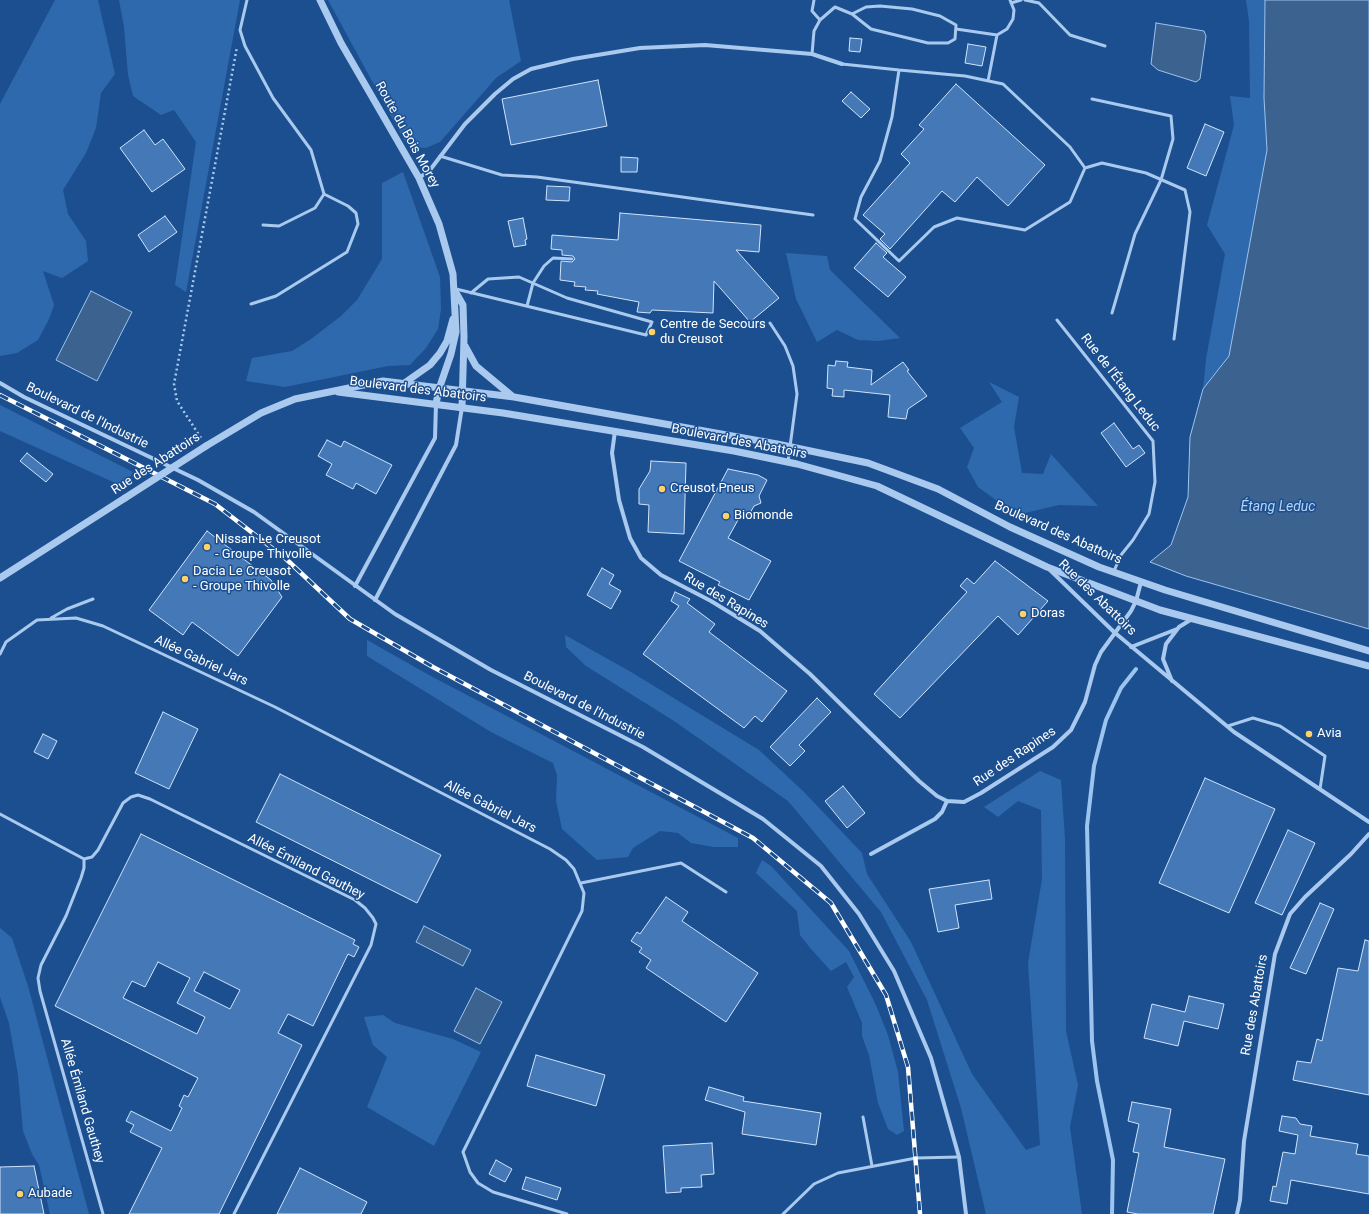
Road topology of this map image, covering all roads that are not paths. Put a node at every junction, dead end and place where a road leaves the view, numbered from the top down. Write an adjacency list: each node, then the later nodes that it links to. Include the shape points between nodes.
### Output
1 (247, 0): 21 (lane, via 240,30 245,46 273,98 312,150)
2 (320, 0): 19 (street, Route du Bois Morey, via 341,43)
3 (814, 0): 8 (lane, via 812,11)
4 (1021, 0): 6 (lane)
5 (1025, 0): 11 (lane, via 1039,3 1070,35)
6 (1011, 1): 10 (lane, via 1014,10 1013,20 1007,29)
7 (852, 14): 8 (lane, via 835,7); 9 (lane, via 873,6 912,9 940,16 956,25); 9 (lane, via 871,29 928,43 948,43 955,38)
8 (820, 20): 12 (lane, via 814,31)
9 (956, 28): 10 (lane)
10 (997, 35): 15 (lane)
11 (1105, 46)
12 (812, 54): 13 (street); 17 (street, via 705,45 640,48 531,68 495,94 465,124)
13 (842, 64): 14 (lane)
14 (899, 70): 15 (lane, via 965,76); 18 (lane, via 892,117 880,161 861,197 855,219 899,261 934,227 956,218 1025,230 1070,202)
15 (988, 81): 18 (lane, via 1003,84 1070,147)
16 (1092, 99): 20 (lane, via 1171,116 1173,139)
17 (440, 156): 19 (street, via 430,170); 22 (lane, via 502,175 537,177)
18 (1085, 168): 20 (lane, via 1102,163 1146,173)
19 (420, 178): 26 (street, Route du Bois Morey, via 439,224 453,274)
20 (1161, 180): 31 (lane, via 1135,234); 34 (lane, via 1184,190 1190,212)
21 (324, 194): 23 (lane, via 315,208 279,226); 28 (lane, via 356,213 358,224 347,252 276,296)
22 (813, 215)
23 (262, 225)
24 (572, 259): 25 (lane, via 553,258 544,266)
25 (533, 283): 27 (lane, via 518,277 488,279); 29 (lane); 29 (lane, via 567,298 652,322 646,336)
26 (454, 289): 27 (lane); 30 (street, Route du Bois Morey); 35 (street, Route du Bois Morey, via 463,305)
27 (471, 292): 29 (lane)
28 (251, 304)
29 (527, 306)
30 (455, 313): 37 (street, Route du Bois Morey, via 440,354 430,365); 38 (street, Route du Bois Morey, via 456,332)
31 (1112, 313)
32 (1057, 320): 48 (lane, Rue de l'Étang Leduc, via 1153,441 1156,482 1149,514 1121,555)
33 (770, 323): 45 (lane, via 785,346 793,366 797,394)
34 (1174, 339)
35 (464, 346): 40 (street, Route du Bois Morey); 41 (street, Route du Bois Morey, via 476,366)
36 (0, 383): 51 (street, Boulevard de l'Industrie, via 24,397 198,480 254,512)
37 (403, 384): 38 (street, Boulevard des Abattoirs); 39 (street, Boulevard des Abattoirs, via 383,381)
38 (439, 389): 40 (street, Boulevard des Abattoirs); 42 (street, Route du Bois Morey)
39 (334, 392): 42 (street, Boulevard des Abattoirs); 49 (street, Rue des Abattoirs, bridge, via 296,399 261,413)
40 (462, 392): 41 (street, Boulevard des Abattoirs); 43 (street, Route du Bois Morey)
41 (514, 397): 45 (street, Boulevard des Abattoirs)
42 (436, 404): 43 (street, Boulevard des Abattoirs); 51 (street, via 435,438)
43 (462, 407): 44 (street, Boulevard des Abattoirs); 53 (street, via 456,445)
44 (615, 431): 46 (street, Boulevard des Abattoirs); 66 (street, Rue des Rapines, via 612,453 619,500 630,538 641,558 661,574 760,631 810,674 925,786)
45 (791, 446): 46 (lane); 48 (street, Boulevard des Abattoirs, via 868,463 938,489 1010,526)
46 (788, 462): 47 (street, Boulevard des Abattoirs, via 877,486)
47 (1047, 566): 54 (street, Boulevard des Abattoirs); 58 (street, Rue des Abattoirs)
48 (1113, 572): 50 (street, Boulevard des Abattoirs)
49 (0, 578)
50 (1141, 582): 54 (street, Rue des Rapines); 60 (street, Boulevard des Abattoirs)
51 (355, 586): 53 (street, Boulevard de l'Industrie)
52 (94, 599): 56 (lane, via 67,609)
53 (375, 600): 75 (street, Boulevard de l'Industrie, via 491,670 656,755 763,819 821,866 859,914 894,971 932,1058)
54 (1136, 600): 55 (street, Boulevard des Abattoirs, via 1160,610); 58 (street, Rue des Rapines, via 1126,619)
55 (1193, 618): 57 (street, Rue des Abattoirs); 62 (street, Boulevard des Abattoirs)
56 (50, 619): 61 (lane, Allée Gabriel Jars, via 38,620 6,642); 72 (lane, Allée Gabriel Jars, via 76,618 103,626 275,707 550,849 566,860)
57 (1179, 628): 59 (street, Rue des Abattoirs); 63 (street, Rue des Abattoirs, via 1164,650 1163,659)
58 (1114, 632): 59 (street, Rue des Abattoirs); 66 (street, Rue des Rapines, via 1098,658 1085,702 1071,730 1053,747 981,793 964,802)
59 (1131, 647): 63 (street, Rue des Abattoirs)
60 (1369, 651)
61 (0, 654)
62 (1369, 666)
63 (1172, 681): 64 (street, Rue des Abattoirs)
64 (1228, 726): 65 (street, Rue des Abattoirs); 65 (lane, via 1253,718 1280,726 1325,756)
65 (1320, 790): 68 (street, Rue des Abattoirs)
66 (947, 801): 70 (street, via 935,819)
67 (0, 814): 71 (lane)
68 (1369, 822)
69 (1369, 834): 82 (street, Rue des Abattoirs, via 1290,914 1275,954 1244,1141)
70 (871, 854)
71 (84, 859): 77 (lane, Allée Émiland Gauthey, via 81,878 66,916 41,965 38,978); 78 (lane, Allée Émiland Gauthey, via 92,857 98,850 123,803 131,797 138,796 150,799 355,900 374,918 376,924 371,945)
72 (581, 883): 73 (lane, via 681,863); 79 (lane, Allée Gabriel Jars, via 584,893 582,911 463,1152 470,1172 478,1183 494,1192)
73 (726, 892)
74 (863, 1117): 76 (lane)
75 (959, 1157): 76 (lane, via 916,1158); 81 (street, Boulevard de l'Industrie)
76 (872, 1166): 80 (lane, via 838,1173 814,1184)
77 (103, 1214)
78 (234, 1214)
79 (567, 1214)
80 (782, 1214)
81 (966, 1214)
82 (1237, 1214)

